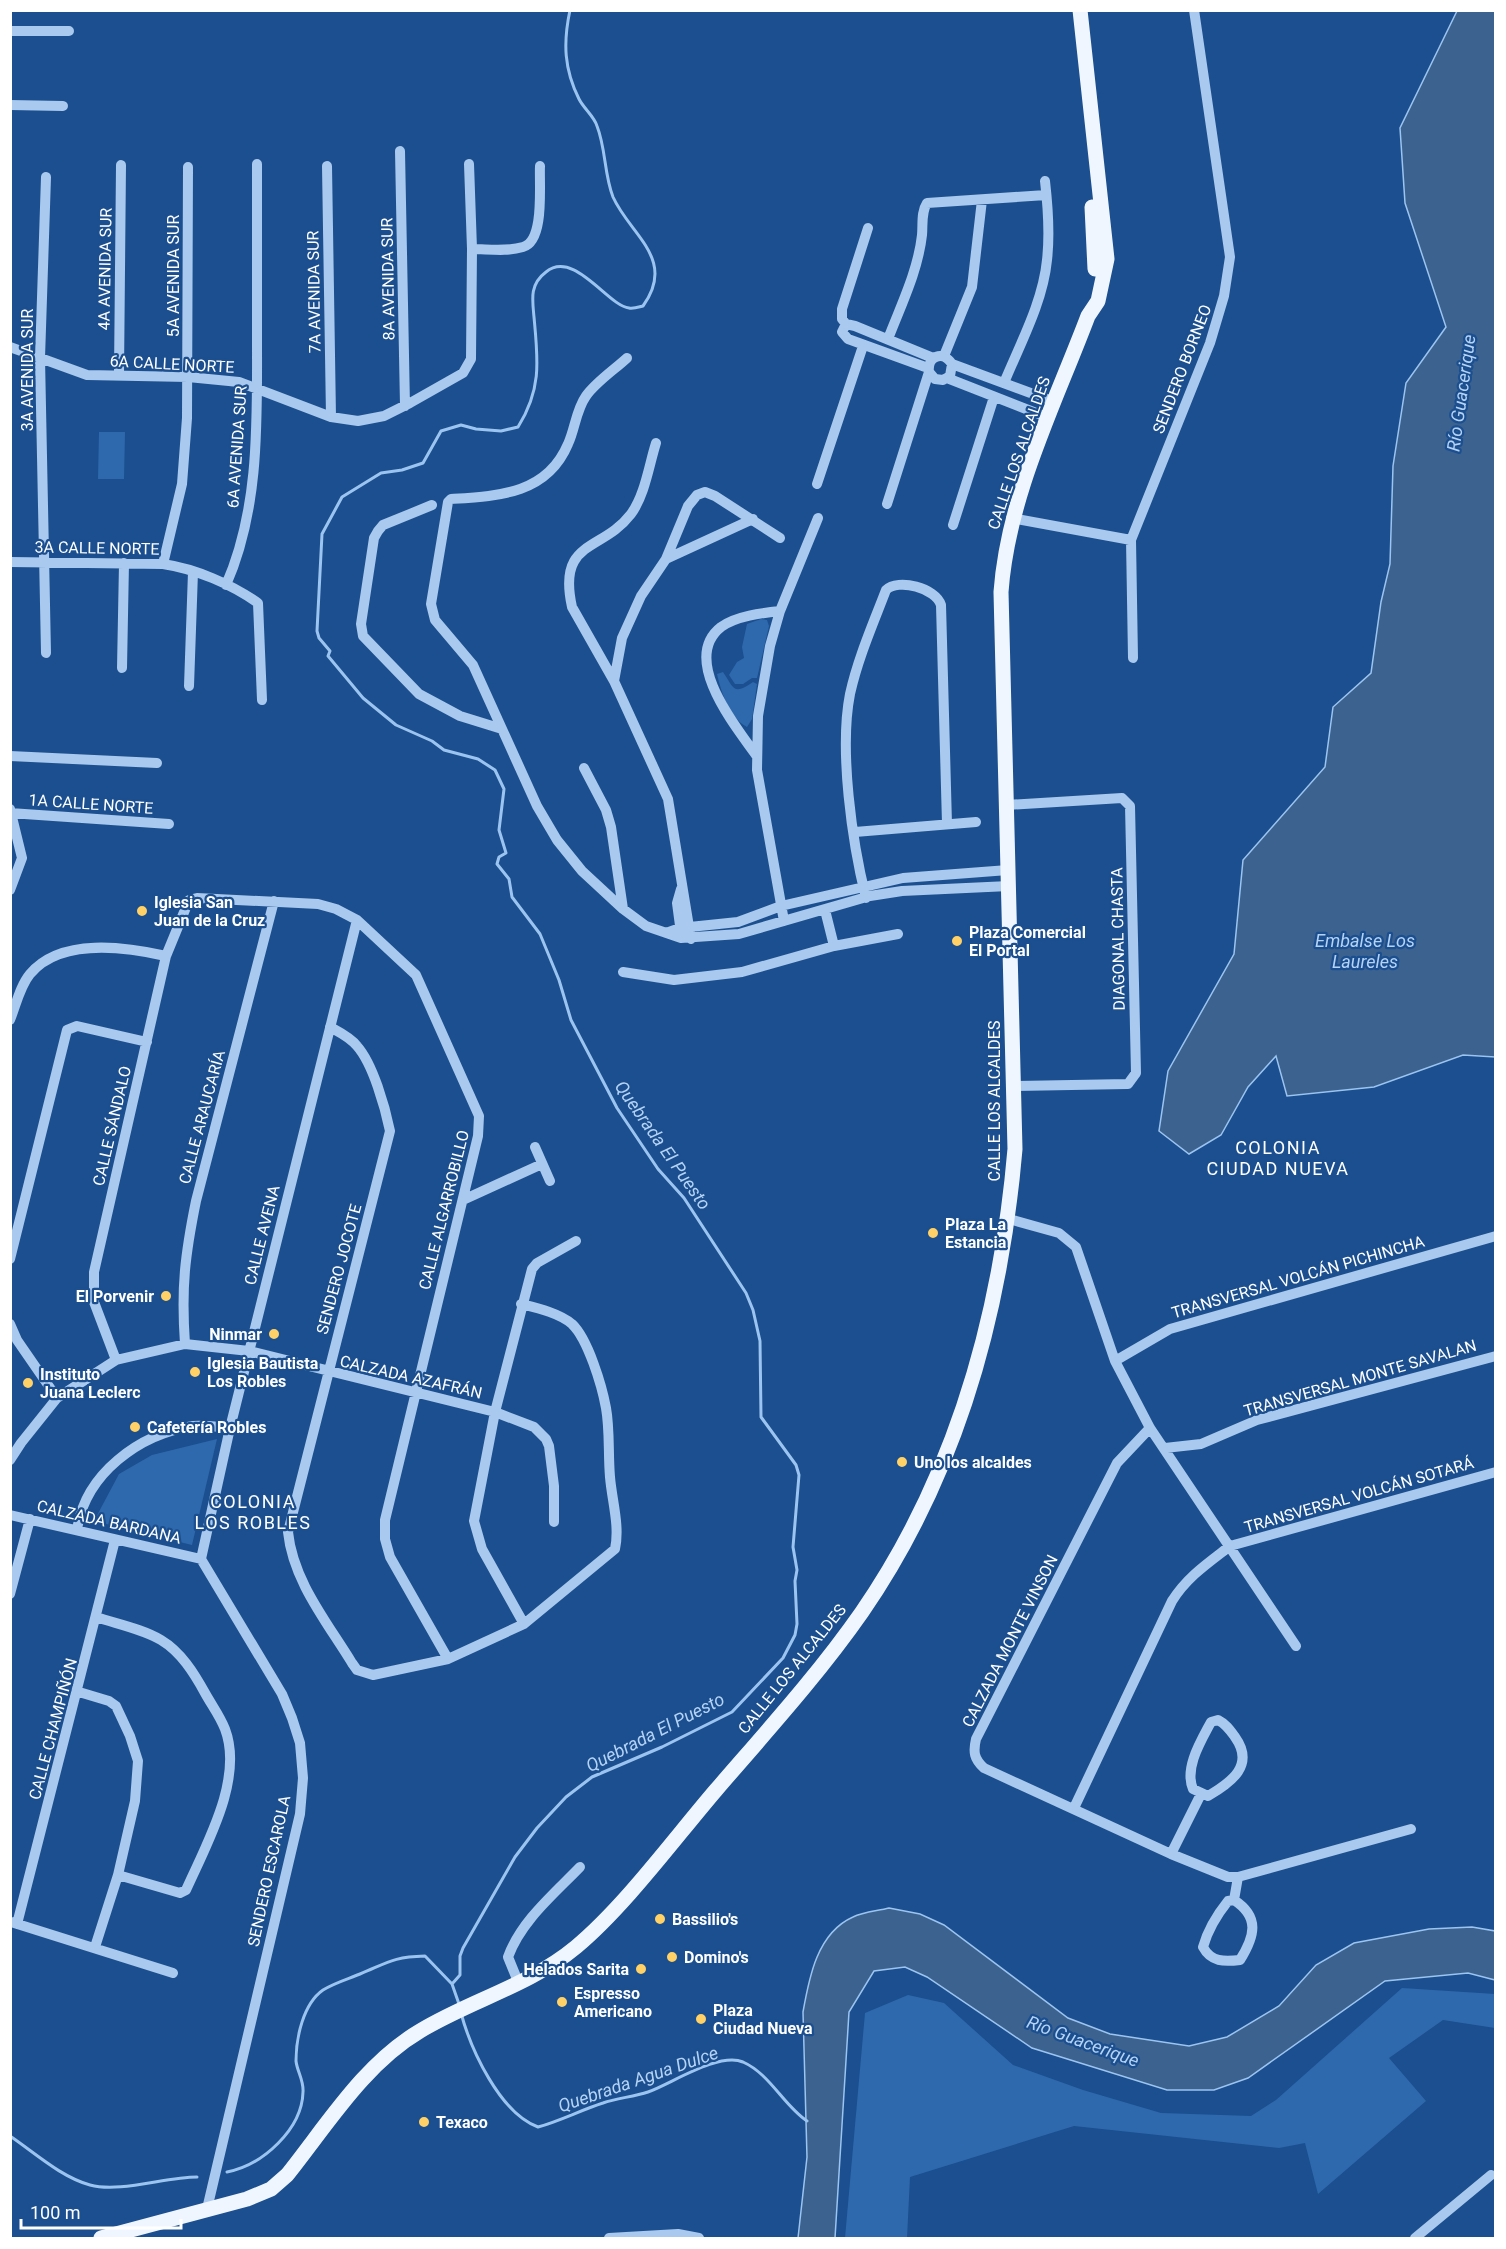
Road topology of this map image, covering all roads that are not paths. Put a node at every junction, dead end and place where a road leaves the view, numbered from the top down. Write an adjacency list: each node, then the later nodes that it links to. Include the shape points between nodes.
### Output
1 (1072, 10): 21 (main road, CALLE LOS ALCALDES, via 1096,259)
2 (1080, 10): 21 (main road, CALLE LOS ALCALDES, via 1107,258 1098,301)
3 (1194, 10): 48 (street, SENDERO BORNEO, via 1230,257 1210,343)
4 (69, 30): 5 (street)
5 (10, 31)
6 (10, 105): 7 (street)
7 (63, 106)
8 (400, 151): 36 (street, 8A AVENIDA SUR)
9 (257, 164): 33 (street, 6A AVENIDA SUR)
10 (469, 164): 20 (street)
11 (121, 165): 29 (street, 4A AVENIDA SUR)
12 (327, 166): 37 (street, 7A AVENIDA SUR)
13 (540, 166): 20 (street, via 538,231 533,242 507,250)
14 (188, 167): 30 (street, 5A AVENIDA SUR)
15 (46, 177): 26 (street, 3A AVENIDA SUR)
16 (1045, 181): 17 (street)
17 (1046, 195): 18 (street); 32 (street, via 1049,238 1041,291)
18 (982, 200): 23 (street, via 927,203 923,208 914,272); 28 (street, via 972,286)
19 (868, 228): 22 (street, via 842,309)
20 (472, 249): 36 (street, 6A CALLE NORTE, via 471,359 463,373)
21 (1088, 316): 35 (main road, CALLE LOS ALCALDES)
22 (846, 324): 23 (street); 24 (street, via 844,335)
23 (888, 339): 28 (street)
24 (863, 346): 28 (street); 40 (street)
25 (10, 347): 26 (street, 6A CALLE NORTE)
26 (40, 358): 29 (street, 6A CALLE NORTE, via 87,375); 51 (street, 3A AVENIDA SUR)
27 (627, 358): 63 (street, via 586,395 568,446 553,470 537,483 514,492 451,499 446,507 432,612 473,665)
28 (937, 364): 31 (street, via 939,380); 31 (street, via 952,372); 32 (street); 41 (street)
29 (119, 374): 30 (street, 6A CALLE NORTE)
30 (188, 377): 33 (street, 6A CALLE NORTE); 53 (street, 5A AVENIDA SUR, via 182,484)
31 (947, 378): 34 (street)
32 (1004, 383): 35 (street)
33 (257, 387): 37 (street, 6A CALLE NORTE); 55 (street, 6A AVENIDA SUR, via 247,518 238,558)
34 (994, 397): 38 (street); 46 (street)
35 (1055, 402): 38 (main road, CALLE LOS ALCALDES)
36 (405, 406): 37 (street, 6A CALLE NORTE, via 384,416 358,421)
37 (331, 417)
38 (1049, 418): 44 (main road, CALLE LOS ALCALDES)
39 (656, 443): 60 (street, via 632,512 622,524 584,547 570,570 572,607)
40 (817, 484)
41 (887, 504)
42 (432, 505): 63 (street, via 383,525 374,538 361,624 363,636 419,694 460,716)
43 (818, 518): 56 (street)
44 (1011, 518): 48 (street); 68 (main road, CALLE LOS ALCALDES, via 1001,592)
45 (753, 519): 47 (street); 49 (street); 49 (street, via 715,496 705,492 697,495 688,506)
46 (953, 525)
47 (780, 538)
48 (1131, 540): 58 (street)
49 (666, 559): 60 (street, via 641,596 622,638)
50 (10, 562): 51 (street, 3A CALLE NORTE)
51 (45, 563): 52 (street, 3A CALLE NORTE); 57 (street, 3A AVENIDA SUR)
52 (124, 563): 53 (street, 3A CALLE NORTE); 59 (street)
53 (163, 564): 54 (street, 3A CALLE NORTE)
54 (193, 572): 55 (street, 3A CALLE NORTE); 61 (street)
55 (226, 585): 62 (street, 3A CALLE NORTE, via 258,603)
56 (780, 610): 64 (street, via 762,691); 64 (street, via 723,626 713,636 708,650 709,671 721,707)
57 (46, 653)
58 (1133, 658)
59 (122, 668)
60 (614, 681): 86 (street, via 668,799)
61 (189, 686)
62 (262, 700)
63 (501, 729): 82 (street, via 557,840 582,871)
64 (756, 755): 81 (street)
65 (10, 756): 66 (street)
66 (157, 763)
67 (584, 768): 82 (street, via 611,827)
68 (1006, 805): 74 (main road, CALLE LOS ALCALDES); 94 (street, DIAGONAL CHASTA, via 1122,798 1130,806 1136,1073 1128,1084)
69 (11, 811): 71 (street, 1A CALLE NORTE); 77 (street, via 22,858)
70 (976, 822): 72 (street)
71 (169, 824)
72 (947, 824): 73 (street); 73 (street, via 941,605 933,594 900,583 886,590 850,694 847,728)
73 (855, 832): 75 (street)
74 (1008, 870): 75 (street, via 903,878); 76 (main road, CALLE LOS ALCALDES)
75 (863, 886): 78 (street); 81 (street)
76 (1008, 886): 78 (street, via 902,891); 94 (main road, CALLE LOS ALCALDES)
77 (10, 890)
78 (866, 898): 83 (street)
79 (189, 900): 80 (street, CALLE ALGARROBILLO); 89 (street, CALLE SÁNDALO)
80 (274, 901): 84 (street, CALLE ALGARROBILLO, via 318,904); 106 (street, CALLE ARAUCARÍA, via 185,1251)
81 (781, 906): 85 (street); 86 (street)
82 (623, 909): 86 (street, via 646,926 666,933)
83 (825, 910): 85 (street); 88 (street)
84 (357, 920): 92 (street, CALLE AVENA); 98 (street, CALLE ALGARROBILLO, via 416,975 472,1096 480,1126)
85 (784, 921): 86 (street, via 739,934)
86 (686, 933)
87 (898, 934): 88 (street)
88 (834, 946): 90 (street, via 742,972 686,979)
89 (166, 956): 91 (street, via 103,947 61,955 29,975); 93 (street, CALLE SÁNDALO)
90 (623, 972)
91 (10, 1020)
92 (330, 1027): 107 (street, CALLE AVENA); 111 (street, SENDERO JOCOTE, via 353,1042 365,1057 390,1131)
93 (147, 1042): 100 (street, via 77,1026 67,1030); 109 (street, CALLE SÁNDALO, via 94,1272 94,1302)
94 (1015, 1086): 99 (main road, CALLE LOS ALCALDES)
95 (535, 1147): 96 (street)
96 (542, 1164): 97 (street); 98 (street)
97 (550, 1181)
98 (463, 1200): 112 (street, CALLE ALGARROBILLO)
99 (1009, 1219): 110 (street, via 1059,1233 1076,1247); 144 (main road, CALLE LOS ALCALDES, via 986,1340 966,1404 939,1473 863,1610 819,1670 610,1912 578,1946)
100 (14, 1222): 103 (street)
101 (1496, 1236): 110 (street, TRANSVERSAL VOLCÁN PICHINCHA, via 1170,1329)
102 (576, 1240): 104 (street, via 537,1263)
103 (10, 1259)
104 (521, 1304): 114 (street); 129 (street, via 571,1323 591,1359 606,1408 618,1538 615,1550 605,1560)
105 (10, 1324): 113 (street)
106 (185, 1344): 107 (street, CALZADA AZAFRÁN); 109 (street, CALZADA AZAFRÁN)
107 (249, 1352): 111 (street, CALZADA AZAFRÁN); 115 (street, CALLE AVENA)
108 (1496, 1356): 117 (street, TRANSVERSAL MONTE SAVALAN, via 1257,1420 1201,1444)
109 (116, 1360): 113 (street, CALZADA AZAFRÁN)
110 (1115, 1361): 116 (street)
111 (326, 1373): 112 (street, CALZADA AZAFRÁN); 131 (street, SENDERO JOCOTE, via 288,1532 295,1567 357,1670 373,1675)
112 (413, 1393): 114 (street, CALZADA AZAFRÁN); 131 (street, CALLE ALGARROBILLO, via 384,1520 385,1539 390,1557)
113 (57, 1398): 118 (street, CALZADA AZAFRÁN)
114 (495, 1412): 122 (street, CALZADA AZAFRÁN, via 534,1427 546,1439 554,1486); 129 (street, via 474,1521 482,1549)
115 (230, 1428): 123 (street, via 196,1426 164,1433 135,1447 97,1481 79,1514); 126 (street, CALLE AVENA)
116 (1150, 1428): 117 (street); 134 (street, CALZADA MONTE VINSON, via 1117,1463 974,1748 984,1768)
117 (1165, 1448): 125 (street)
118 (10, 1460)
119 (1496, 1473): 125 (street, TRANSVERSAL VOLCÁN SOTARÁ)
120 (10, 1515): 121 (street, CALZADA BARDANA)
121 (30, 1520): 123 (street, CALZADA BARDANA); 127 (street)
122 (554, 1522)
123 (77, 1530): 124 (street, CALZADA BARDANA)
124 (115, 1540): 126 (street, CALZADA BARDANA); 128 (street, CALLE CHAMPIÑÓN)
125 (1230, 1546): 130 (street); 134 (street, via 1182,1585 1172,1601)
126 (201, 1559): 146 (street, SENDERO ESCAROLA, via 282,1694 300,1743 303,1778 300,1814)
127 (10, 1594)
128 (96, 1617): 132 (street, CALLE CHAMPIÑÓN); 138 (street, via 160,1640 178,1654 194,1673 225,1730 229,1752 226,1793 186,1890 180,1893)
129 (524, 1624): 131 (street)
130 (1296, 1646)
131 (448, 1659)
132 (79, 1692): 138 (street, via 116,1706 138,1761 135,1801); 141 (street, CALLE CHAMPIÑÓN)
133 (1201, 1794): 133 (street, via 1208,1796 1228,1784 1244,1756 1236,1739 1218,1720 1211,1722 1189,1779 1193,1789); 136 (street)
134 (1074, 1808): 136 (street)
135 (1412, 1828): 139 (street)
136 (1171, 1854): 139 (street, via 1217,1874)
137 (580, 1867): 144 (street, via 513,1943 508,1957)
138 (118, 1875): 142 (street)
139 (1238, 1877): 140 (street)
140 (1234, 1900): 140 (street, via 1228,1901 1209,1929 1203,1947 1209,1957 1240,1960 1251,1936 1252,1919 1246,1908)
141 (14, 1923): 142 (street)
142 (95, 1947): 143 (street)
143 (173, 1973)
144 (519, 1984): 146 (main road, CALLE LOS ALCALDES, via 404,2041 371,2069 287,2175 271,2189 248,2199)
145 (1491, 2175): 150 (street)
146 (207, 2208): 147 (main road, CALLE LOS ALCALDES)
147 (101, 2238)
148 (609, 2238): 149 (street, via 678,2234)
149 (699, 2238)
150 (1415, 2238)

